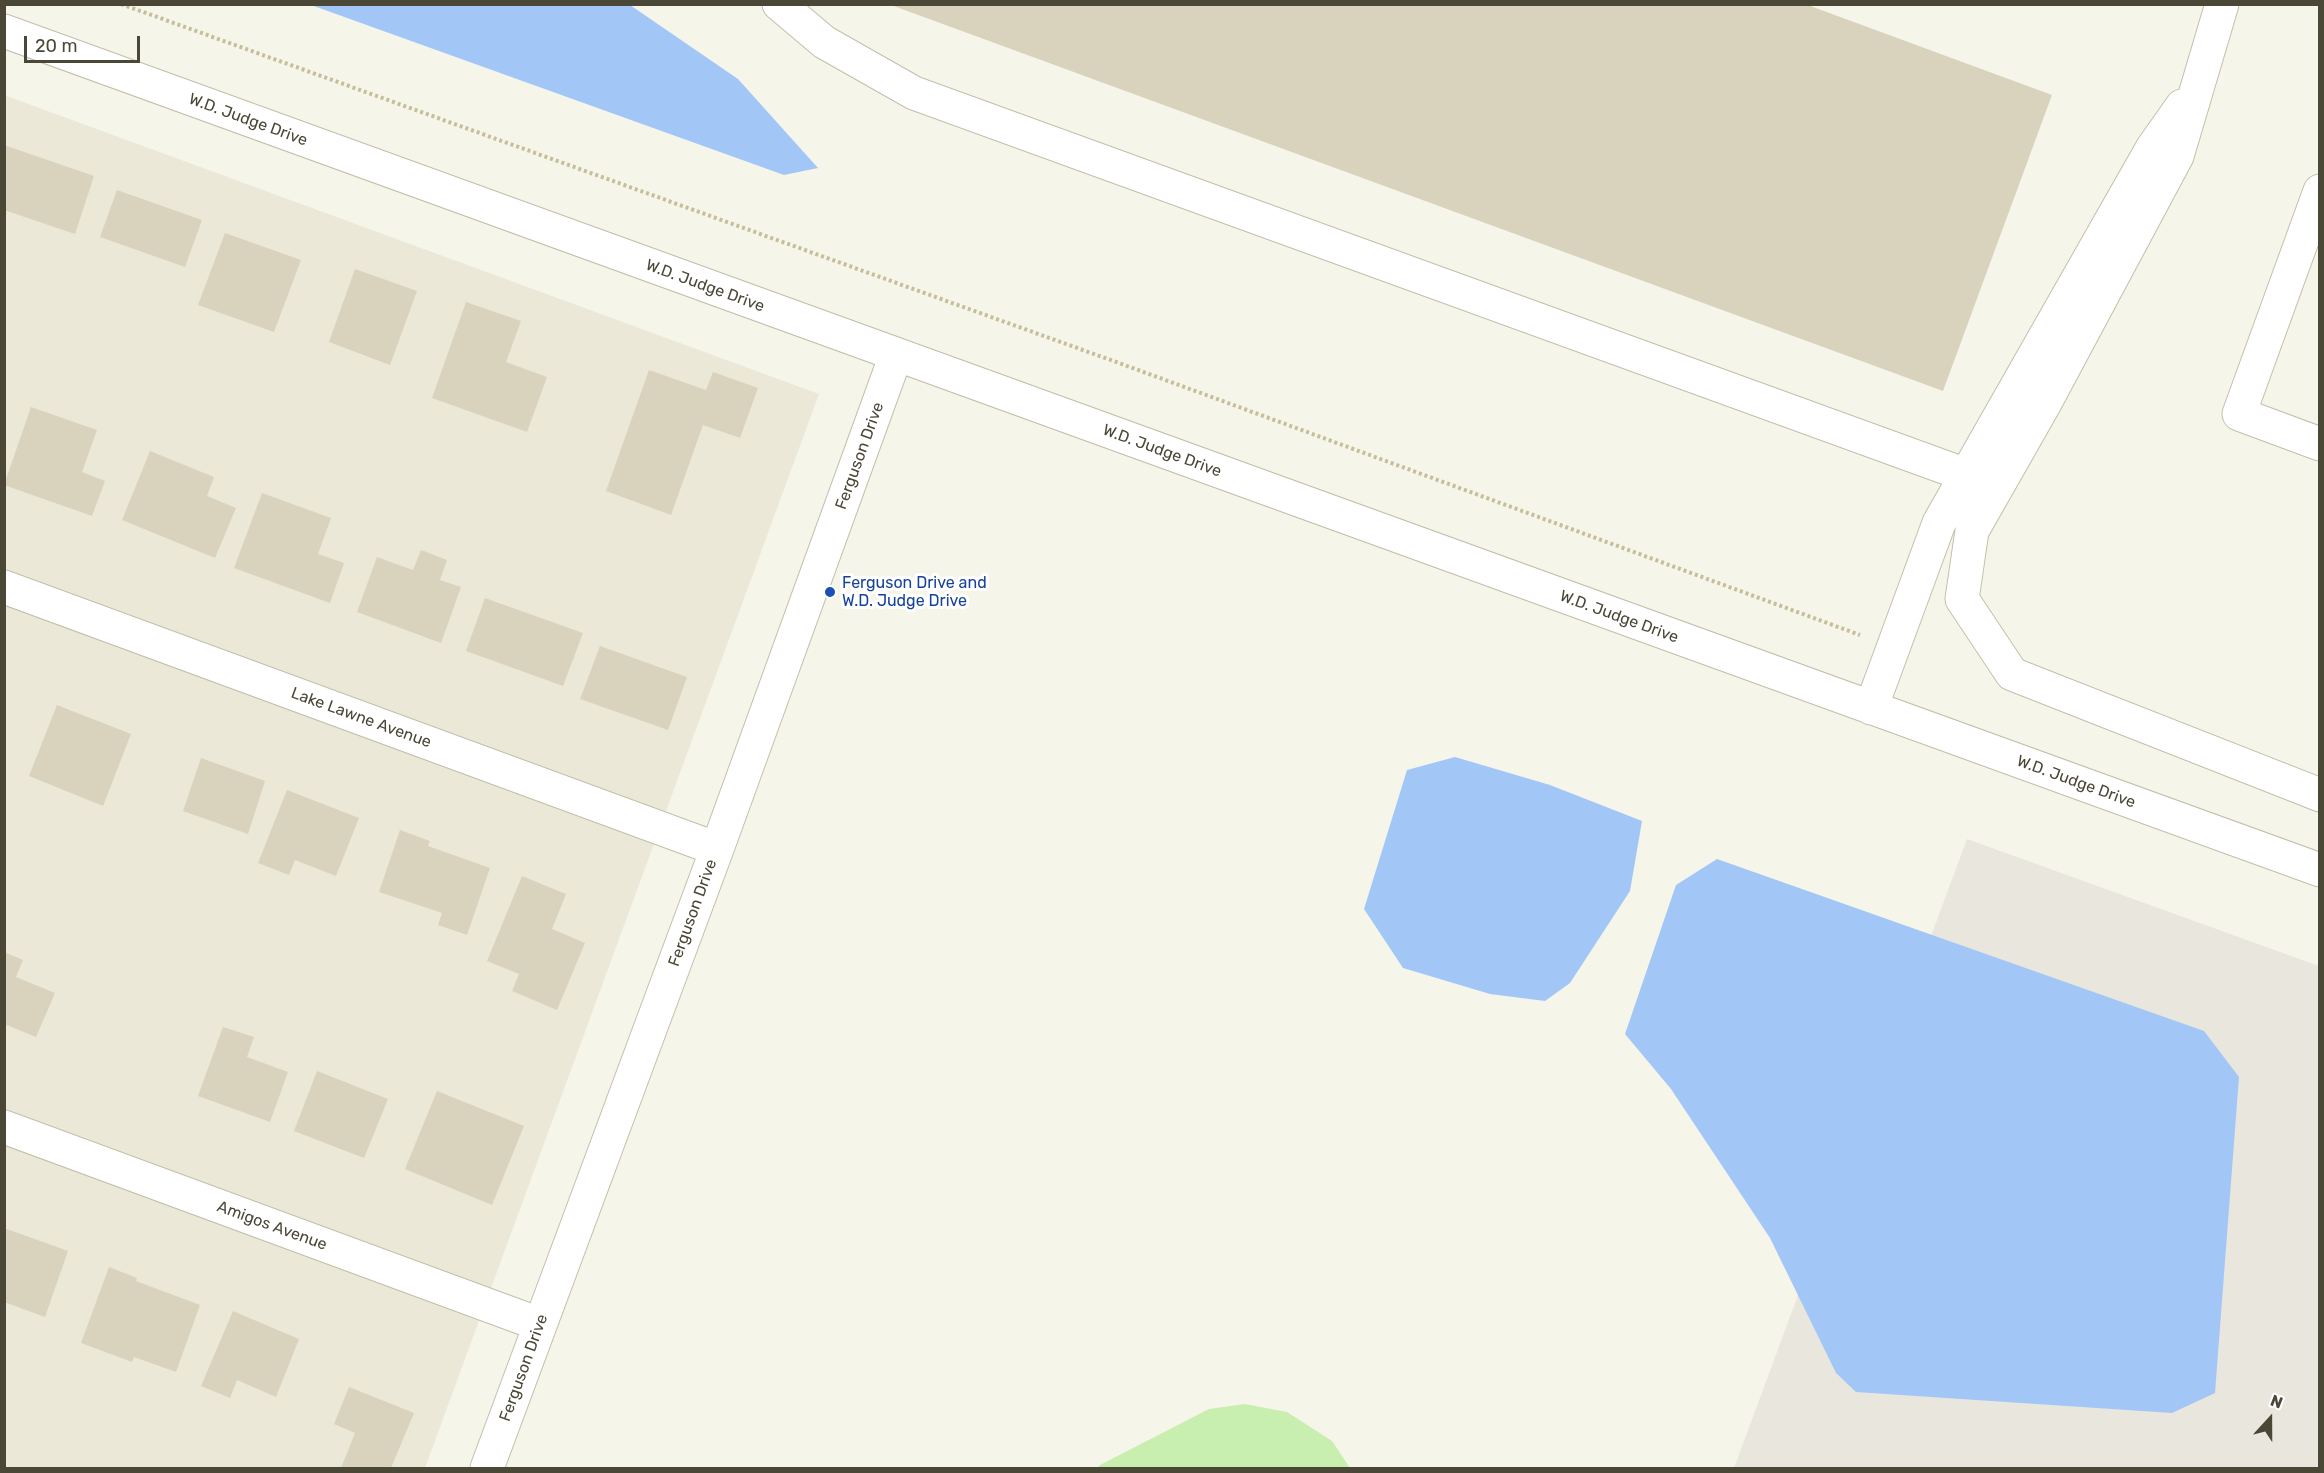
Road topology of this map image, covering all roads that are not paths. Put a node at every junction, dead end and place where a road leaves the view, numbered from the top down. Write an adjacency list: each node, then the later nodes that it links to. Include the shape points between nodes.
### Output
1 (779, 4): 8 (street, via 824,42 914,93)
2 (2222, 4): 4 (street)
3 (4, 31): 6 (street, W.D. Judge Drive)
4 (2196, 87): 8 (street, via 2152,147); 11 (street, via 2176,156 1972,531 1962,599 2012,674)
5 (2319, 191): 7 (street, via 2239,414)
6 (896, 355): 10 (street, W.D. Judge Drive); 12 (street, Ferguson Drive)
7 (2319, 444)
8 (1966, 475): 10 (street, via 1939,523)
9 (4, 587): 12 (street, Lake Lawne Avenue)
10 (1871, 708): 13 (street, W.D. Judge Drive)
11 (2319, 795)
12 (717, 849): 15 (street, Ferguson Drive)
13 (2319, 870)
14 (4, 1127): 15 (street, Amigos Avenue)
15 (540, 1324): 16 (street, Ferguson Drive)
16 (487, 1468)

